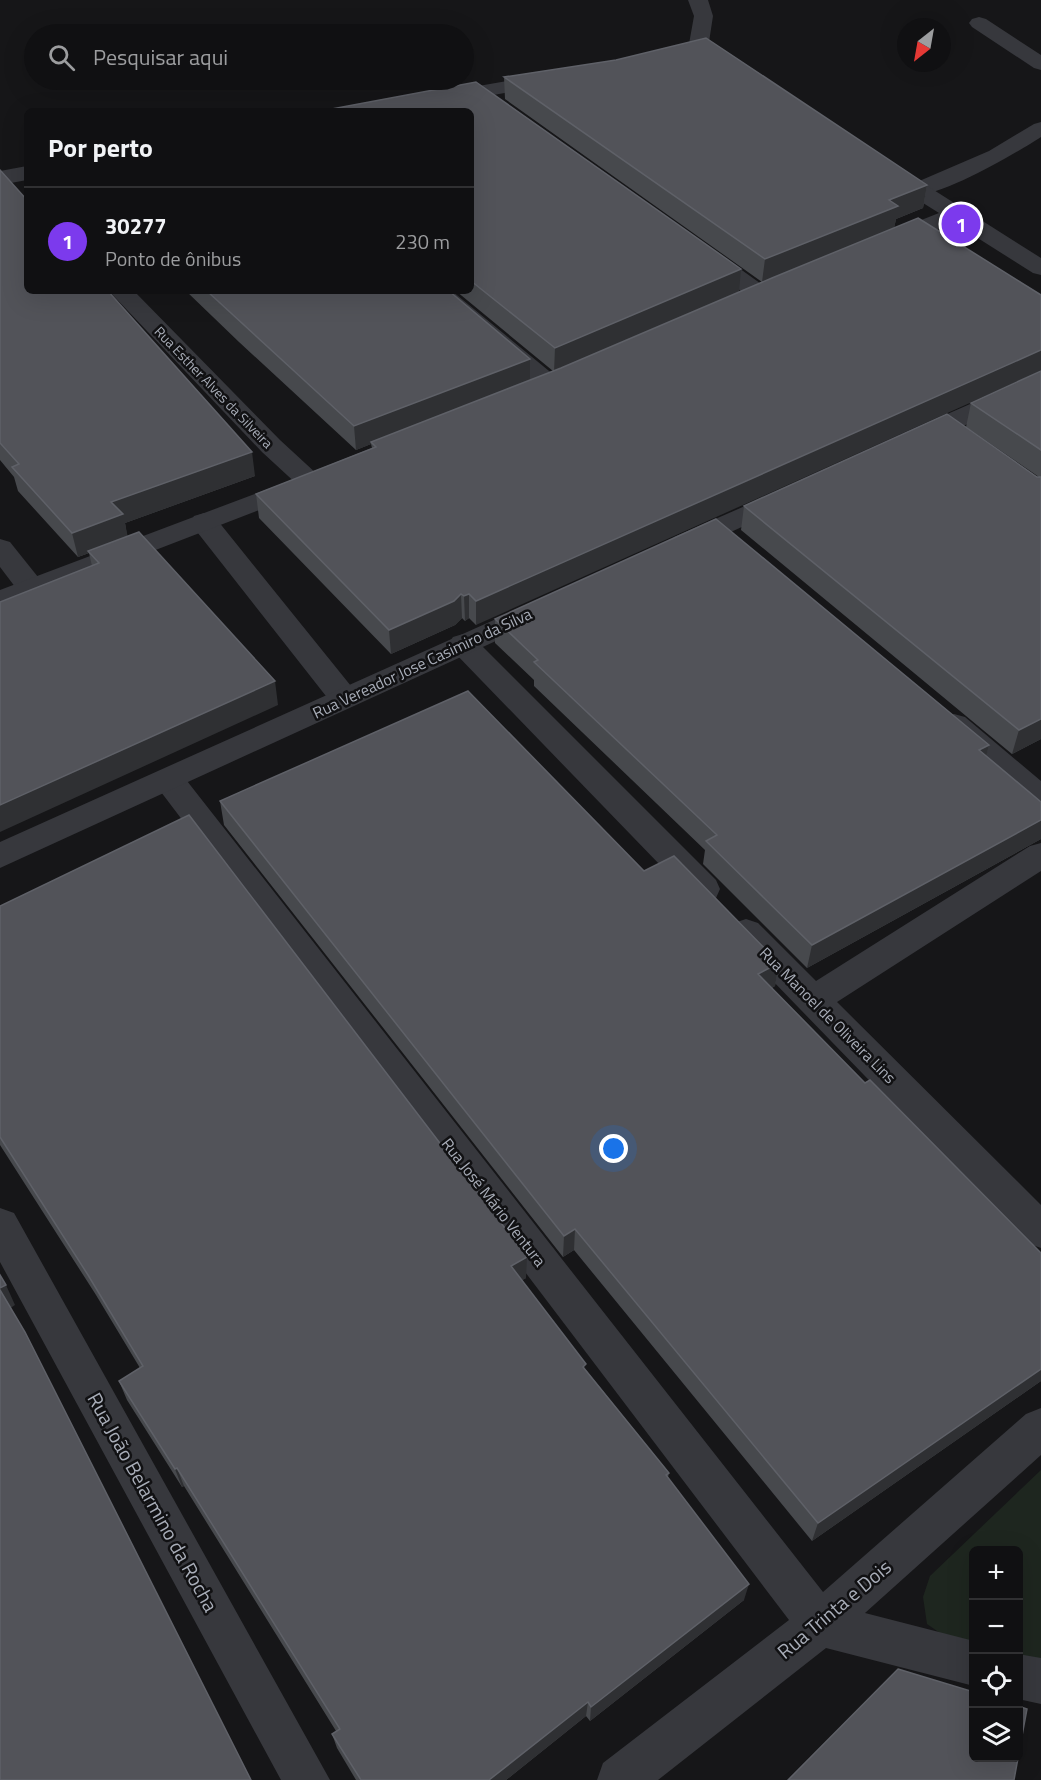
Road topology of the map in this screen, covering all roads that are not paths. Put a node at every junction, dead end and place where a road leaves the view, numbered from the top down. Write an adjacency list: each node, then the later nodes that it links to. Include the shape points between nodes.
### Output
1 (698, 0): 5 (street, via 705,23 690,47)
2 (979, 23): 3 (street)
3 (1041, 64)
4 (564, 76): 6 (street)
5 (749, 78)
6 (475, 91): 7 (street); 8 (street)
7 (385, 108)
8 (504, 111)
9 (1041, 128): 13 (street, via 997,156)
10 (868, 157): 13 (street)
11 (12, 176): 12 (street)
12 (24, 190)
13 (918, 190): 14 (street)
14 (953, 214): 16 (street); 17 (street)
15 (684, 240): 20 (street, via 771,289)
16 (868, 250)
17 (1041, 268)
18 (124, 294): 25 (street, Rua Esther Alves da Silveira, via 271,446 320,477)
19 (442, 294): 22 (street)
20 (729, 307)
21 (1041, 381): 23 (street, via 953,432)
22 (551, 385)
23 (889, 450)
24 (803, 489): 26 (street)
25 (204, 522): 30 (street); 34 (street)
26 (717, 528): 28 (street); 29 (street)
27 (0, 548): 30 (street)
28 (744, 550)
29 (664, 552)
30 (32, 589): 31 (street)
31 (0, 601)
32 (558, 601): 33 (street, Rua Vereador Jose Casimiro da Silva)
33 (463, 644): 34 (street, Rua Vereador Jose Casimiro da Silva); 40 (street, Rua Manoel de Oliveira Lins)
34 (344, 698): 36 (street, Rua Vereador Jose Casimiro da Silva)
35 (933, 708): 37 (street)
36 (169, 780): 39 (street, Rua Vereador Jose Casimiro da Silva); 44 (street, Rua José Mário Ventura)
37 (1041, 798)
38 (1041, 855): 40 (street)
39 (0, 856)
40 (813, 1000): 42 (street, Rua Manoel de Oliveira Lins)
41 (0, 1224): 48 (street, Rua João Belarmino da Rocha)
42 (1041, 1231)
43 (1041, 1428): 44 (street, Rua Trinta e Dois)
44 (820, 1624): 45 (street); 49 (street, Rua Trinta e Dois)
45 (969, 1663)
46 (1023, 1677): 47 (street)
47 (1041, 1682)
48 (307, 1780)
49 (620, 1780)

